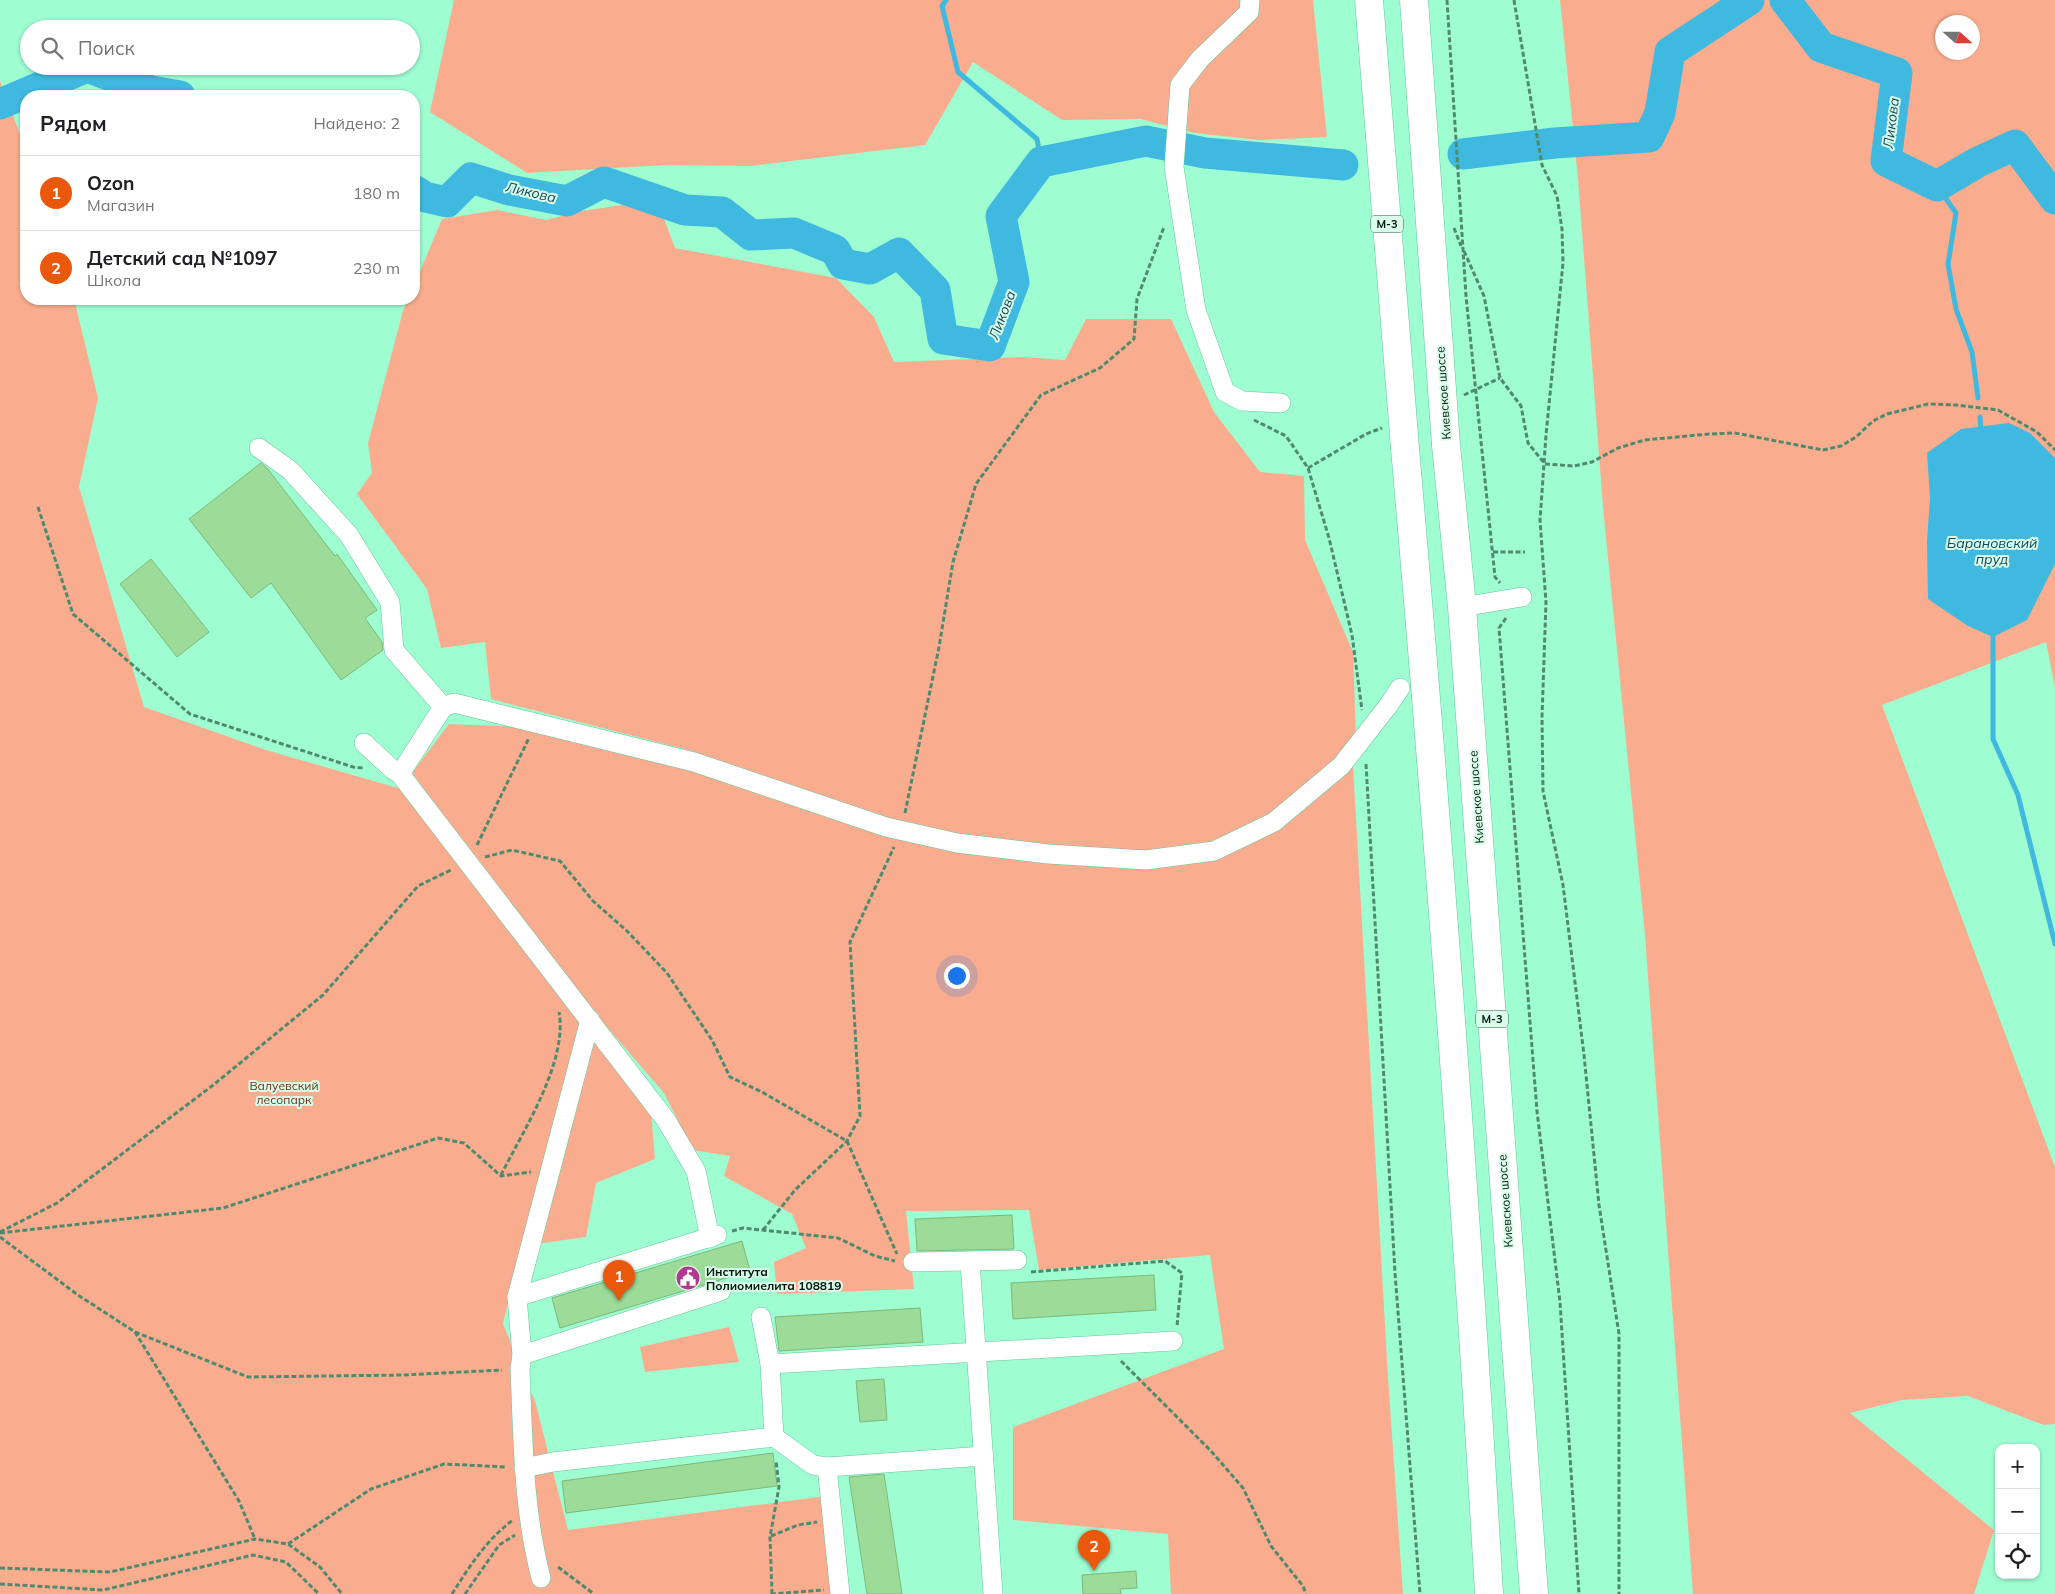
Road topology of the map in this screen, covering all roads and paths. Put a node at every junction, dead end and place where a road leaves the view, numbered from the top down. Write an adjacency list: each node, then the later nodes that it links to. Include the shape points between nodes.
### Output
1 (1250, 0): 6 (street, via 1249,12 1200,59 1180,85 1174,167)
2 (1369, 0): 70 (highway, М-3, bridge, via 1473,1310)
3 (1414, 0): 18 (highway, Киевское шоссе / М-3, bridge, via 1446,444)
4 (1447, 0): 8 (path)
5 (1514, 0): 13 (path, via 1542,165 1557,196 1562,229 1563,263)
6 (1179, 202): 9 (street, via 1196,310 1225,392); 25 (path, via 1171,206 1136,298 1134,339 1100,368 1041,395 976,484 953,562)
7 (1451, 221): 8 (path)
8 (1463, 249): 13 (path, via 1484,296 1500,378 1521,406 1528,443); 15 (path)
9 (1242, 401): 10 (street); 22 (path, via 1246,416 1286,436 1308,468 1352,635)
10 (1281, 403)
11 (259, 448): 20 (street, via 290,470 349,535 390,602 394,650)
12 (2055, 450): 13 (path, via 2037,432 1998,410 1928,404 1887,414 1872,421 1841,446 1824,450 1735,433 1709,434 1645,440 1574,466)
13 (1545, 464): 73 (path, via 1540,520 1546,602 1543,791 1563,885 1599,1205 1619,1334)
14 (38, 508): 24 (path, via 73,614 190,714 353,767)
15 (1493, 552): 16 (path); 17 (path, via 1495,577)
16 (1525, 552)
17 (1515, 598): 18 (street); 72 (path, via 1499,628 1538,1111 1560,1302)
18 (1462, 607): 71 (highway, Киевское шоссе / М-3)
19 (1400, 688): 22 (street)
20 (443, 707): 21 (street, via 454,703); 24 (street)
21 (536, 725): 25 (street, via 694,762); 26 (path)
22 (1365, 734): 25 (street, via 1341,766 1274,822 1214,851 1146,860 1048,854 957,842); 69 (path, via 1395,1273)
23 (364, 742): 24 (street)
24 (396, 772): 26 (street)
25 (902, 830): 29 (path, via 850,942 860,1116)
26 (468, 861): 27 (street); 29 (path, via 512,850 560,861 593,900 667,973 712,1040 730,1077); 33 (path, via 418,886 323,995 212,1086 57,1203)
27 (555, 975): 28 (street); 31 (path, via 562,1025 550,1077)
28 (590, 1020): 30 (street); 34 (street, via 666,1120 696,1171)
29 (847, 1141): 32 (path, via 795,1190); 32 (path, via 900,1262 875,1256 838,1238)
30 (552, 1170): 31 (path); 39 (street)
31 (501, 1176): 33 (path, via 464,1143 438,1138 223,1208)
32 (763, 1230): 34 (path, via 743,1228)
33 (0, 1234): 41 (path, via 78,1295)
34 (713, 1236): 39 (street)
35 (1014, 1260): 37 (street); 42 (path, via 1023,1272 1166,1261 1182,1272 1179,1321)
36 (913, 1262): 37 (street)
37 (970, 1262): 44 (street)
38 (721, 1291): 45 (street)
39 (517, 1297): 45 (street)
40 (761, 1317): 46 (street)
41 (135, 1332): 45 (path, via 248,1377 404,1375); 54 (path, via 239,1501)
42 (1173, 1341): 43 (street)
43 (1105, 1345): 44 (street); 68 (path, via 1211,1451 1243,1488 1271,1546)
44 (977, 1353): 46 (street); 48 (street)
45 (521, 1362): 50 (street)
46 (770, 1364): 47 (street)
47 (774, 1437): 49 (street, via 813,1465); 50 (street); 53 (path, via 779,1487)
48 (984, 1456): 49 (street); 67 (street)
49 (828, 1467): 52 (street)
50 (524, 1468): 51 (street); 55 (path, via 444,1464 371,1489)
51 (529, 1517): 56 (street); 63 (path, via 499,1530); 64 (path, via 499,1545)
52 (832, 1520): 53 (path, via 798,1524); 60 (street)
53 (770, 1536): 66 (path)
54 (255, 1539): 55 (path); 57 (path, via 110,1572)
55 (288, 1544): 62 (path, via 320,1567)
56 (533, 1549): 58 (street); 65 (path)
57 (0, 1568)
58 (541, 1578)
59 (0, 1584): 61 (path, via 103,1590 253,1555 286,1562)
60 (840, 1591): 66 (path)
61 (319, 1594)
62 (342, 1594)
63 (452, 1594)
64 (465, 1594)
65 (594, 1594)
66 (772, 1594)
67 (993, 1594)
68 (1306, 1594)
69 (1420, 1594)
70 (1489, 1594)
71 (1534, 1594)
72 (1579, 1594)
73 (1619, 1594)

